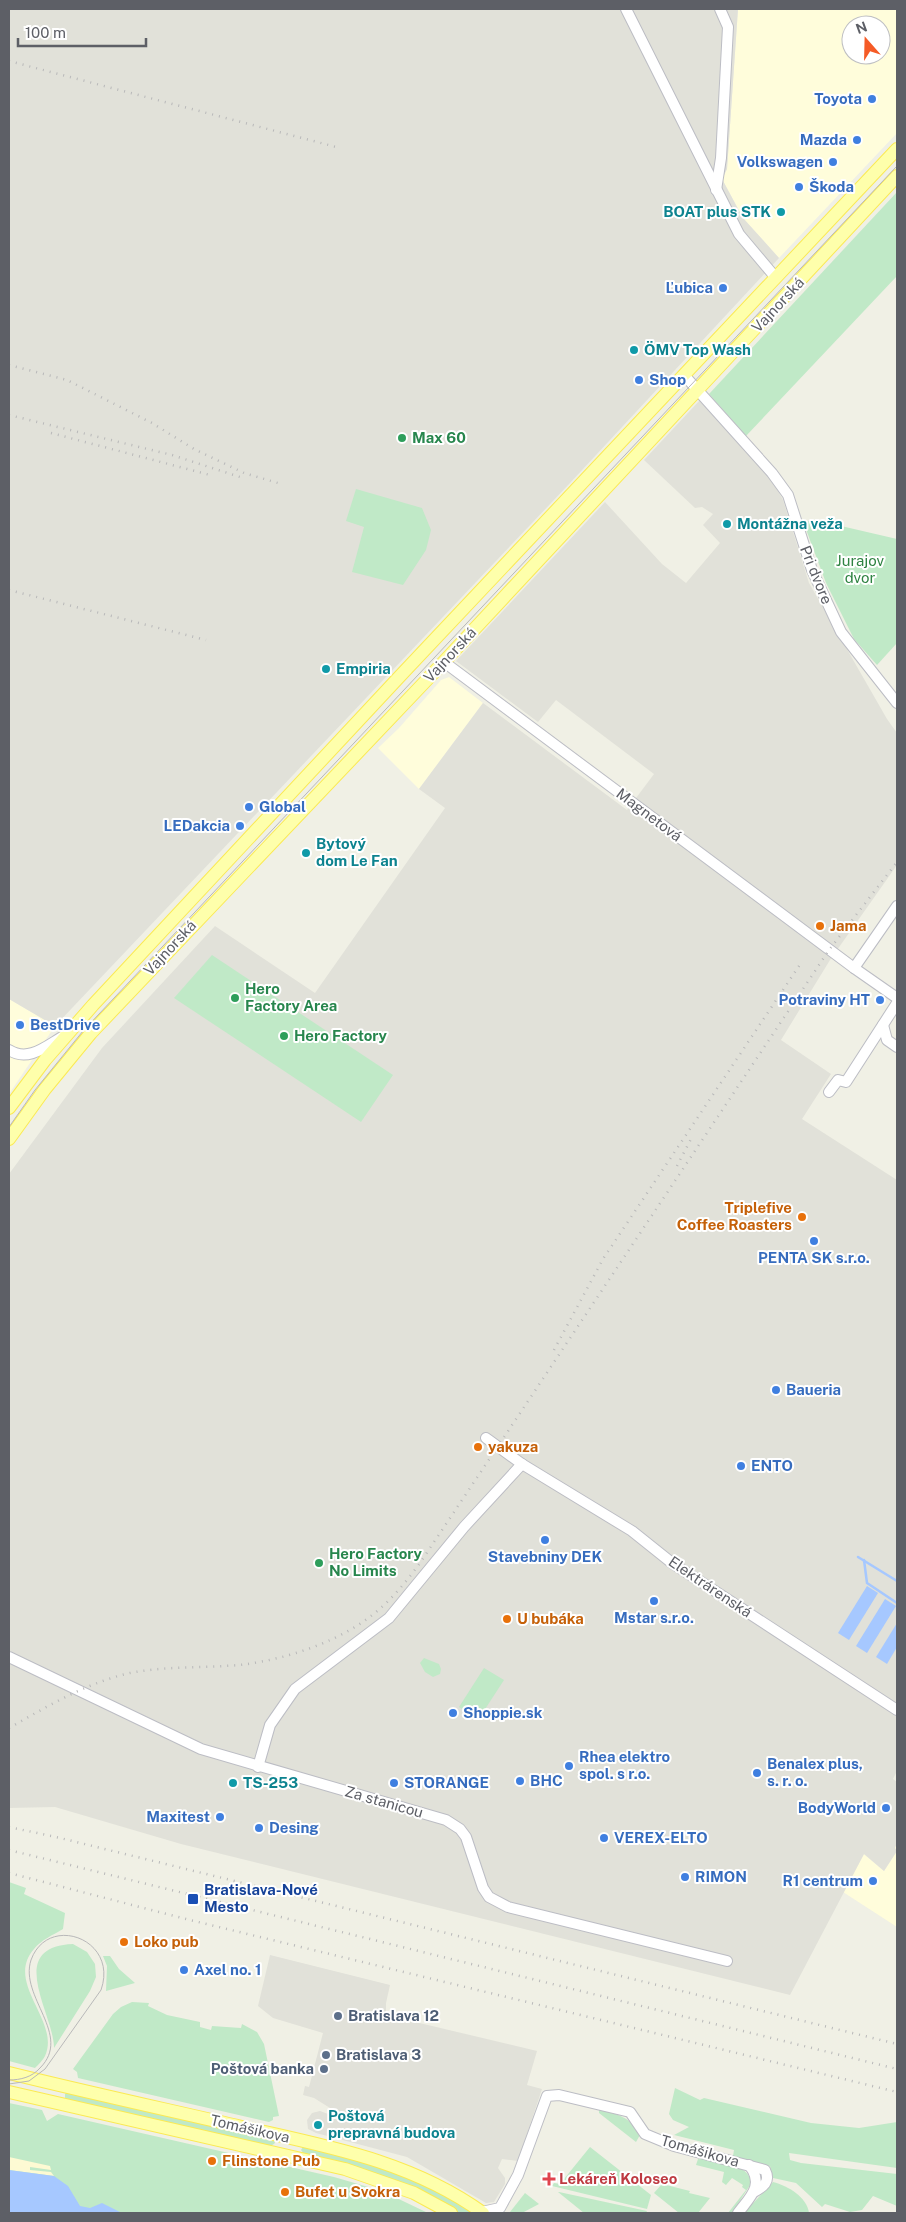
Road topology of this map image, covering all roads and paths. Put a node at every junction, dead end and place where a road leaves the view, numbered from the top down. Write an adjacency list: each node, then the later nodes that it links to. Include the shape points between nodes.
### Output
1 (626, 9): 5 (street)
2 (720, 9): 5 (street, via 728,27 721,158)
3 (897, 150): 6 (main road, Vajnorská)
4 (897, 176): 8 (main road, Vajnorská)
5 (716, 190): 6 (street, via 739,234)
6 (776, 278): 7 (main road, Vajnorská)
7 (684, 375): 8 (street, Pri dvore); 16 (main road, Vajnorská)
8 (698, 390): 9 (main road, Vajnorská); 10 (street, Pri dvore, via 772,473 788,496 812,570 841,632)
9 (444, 662): 12 (street, Magnetová); 21 (main road, Vajnorská, via 91,1033)
10 (897, 703)
11 (897, 906): 12 (street)
12 (854, 968): 13 (street, Magnetová)
13 (897, 998)
14 (897, 1003): 15 (street)
15 (883, 1025): 17 (street, via 887,1040); 19 (street, via 846,1082 838,1080)
16 (67, 1034): 18 (street, via 30,1054 18,1055); 20 (main road, Vajnorská)
17 (897, 1047)
18 (9, 1050)
19 (829, 1092)
20 (9, 1108)
21 (9, 1139)
22 (486, 1438): 23 (street, Elektrárenská)
23 (522, 1464): 25 (street, Elektrárenská, via 632,1531 672,1563); 26 (street, via 464,1527 389,1618 295,1689 270,1725)
24 (9, 1657): 26 (street, Za stanicou, via 201,1749)
25 (897, 1710)
26 (258, 1767): 27 (street, Za stanicou, via 435,1816 454,1825 466,1837 486,1893 508,1907)
27 (727, 1961)
28 (9, 2074): 32 (main road, Tomášikova, via 362,2155 418,2176)
29 (9, 2092): 31 (main road, Tomášikova, via 345,2169 414,2193)
30 (501, 2210): 32 (street, Tomášikova); 33 (street, Tomášikova, via 518,2175 546,2096 559,2095 630,2112 645,2134 674,2146 765,2170 767,2182 754,2192)
31 (451, 2213)
32 (482, 2213)
33 (738, 2213)

